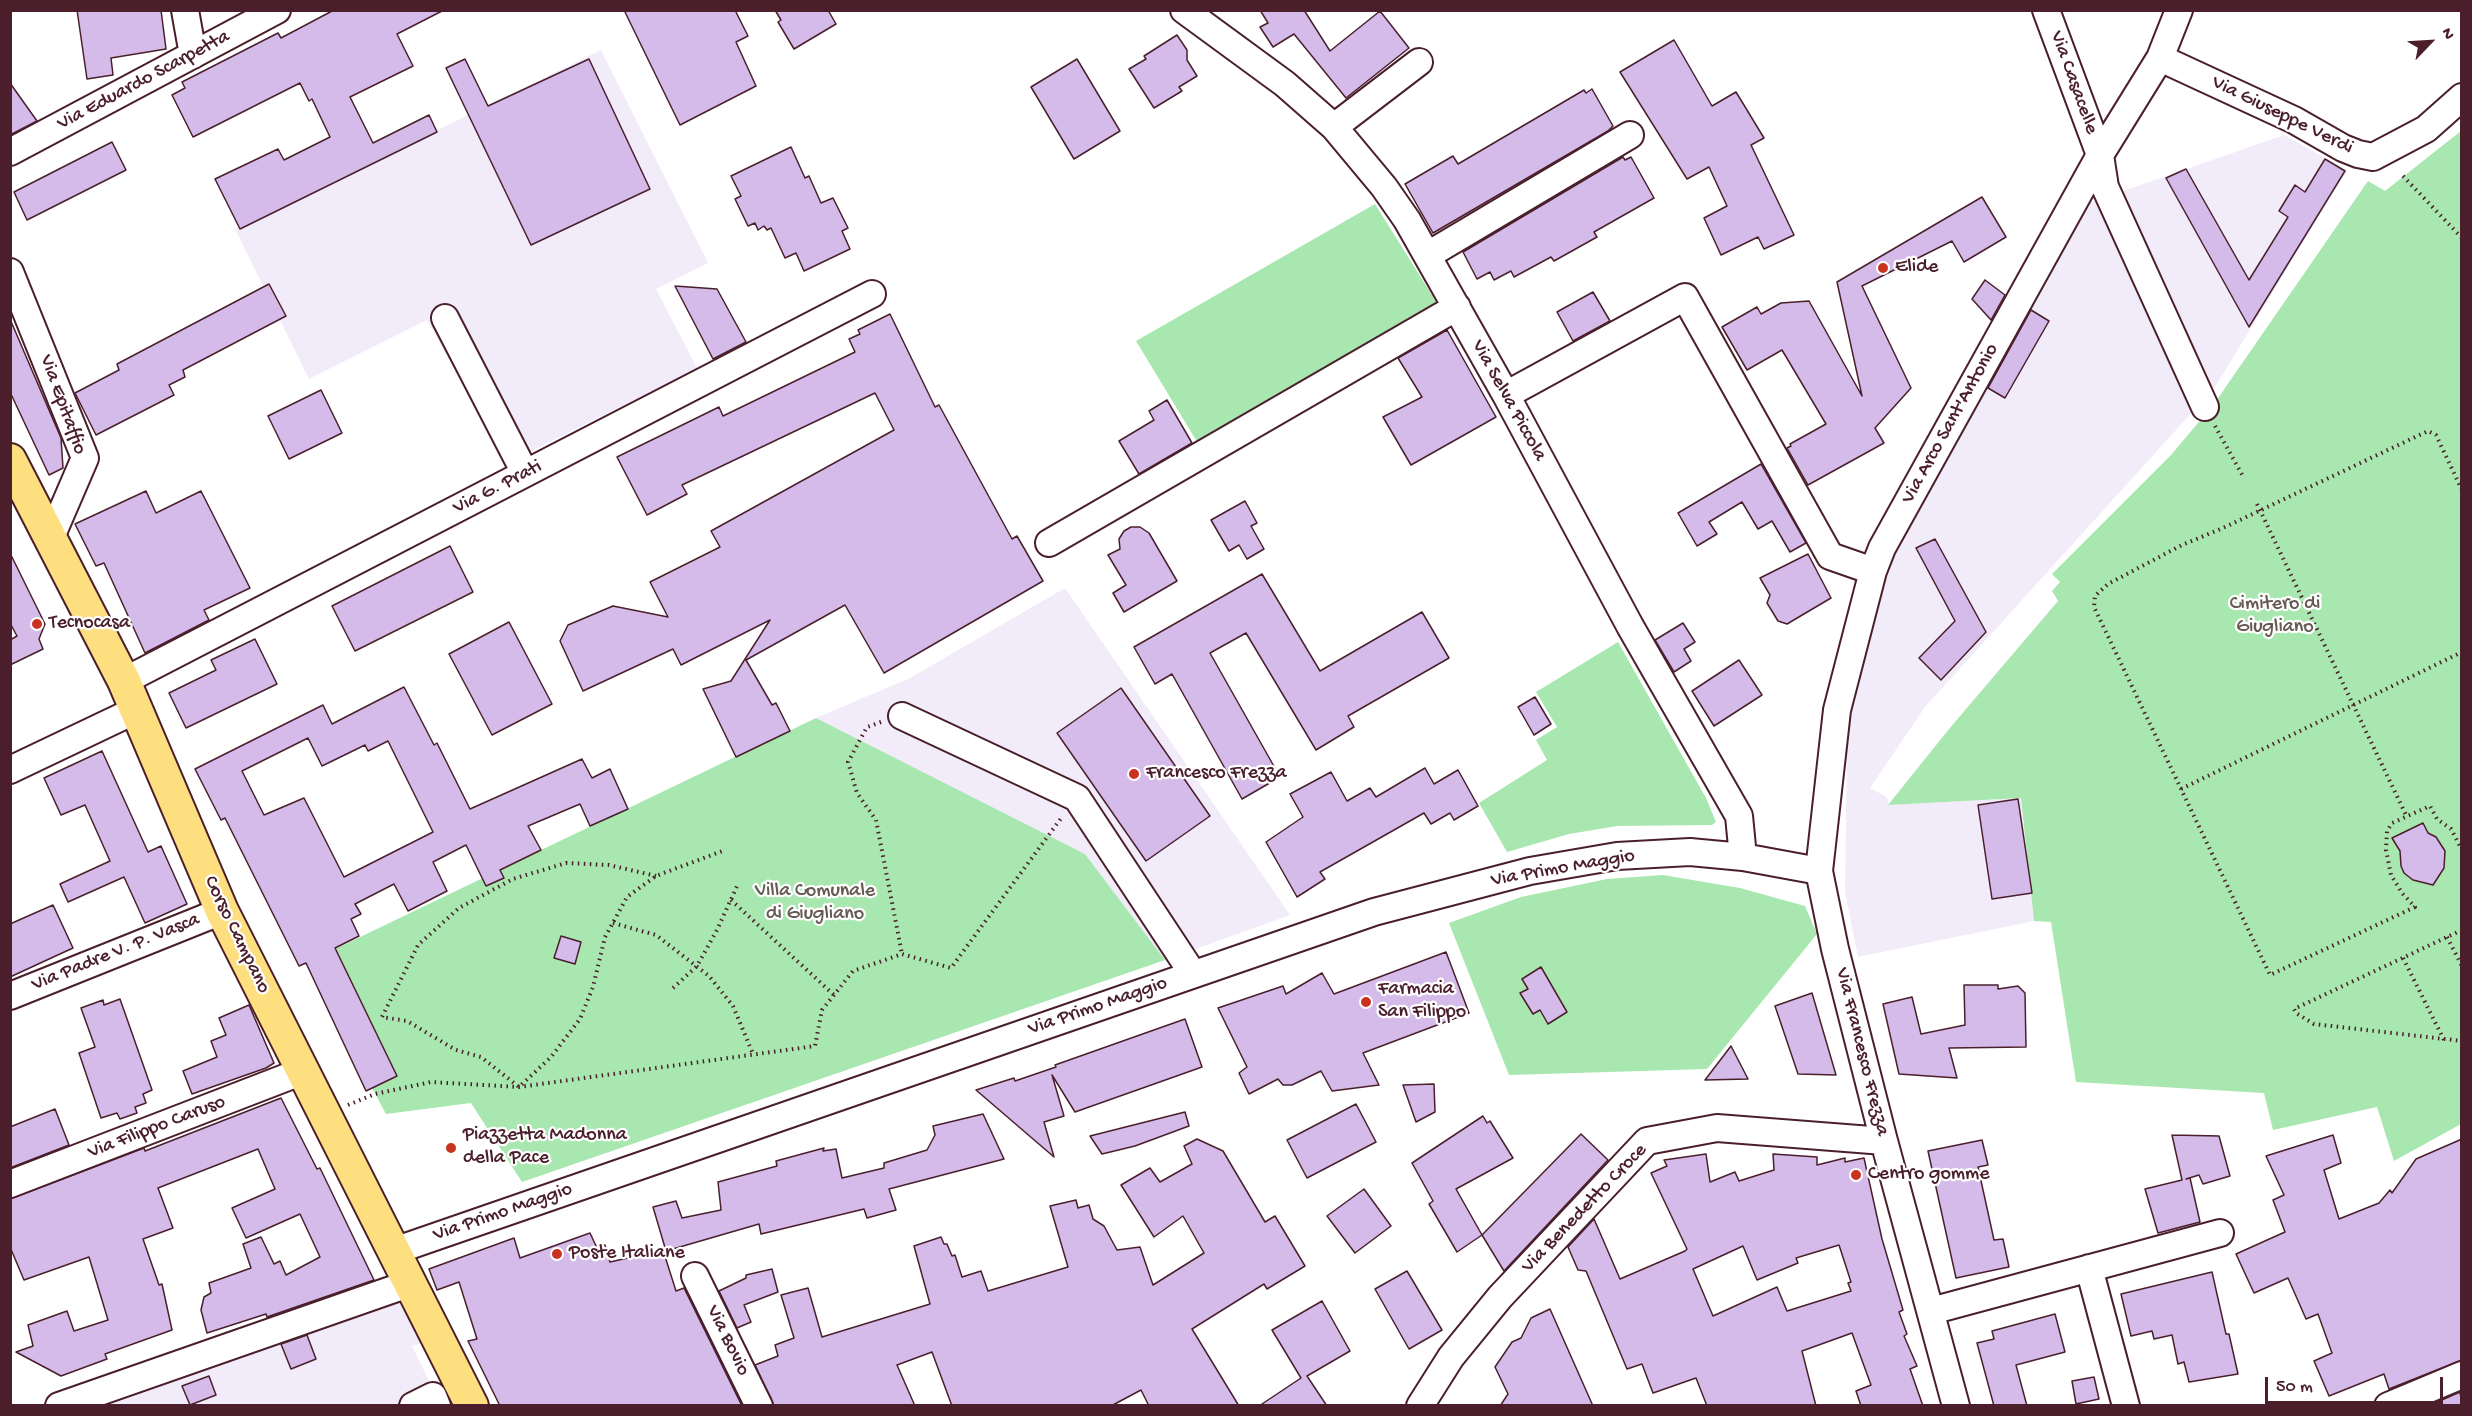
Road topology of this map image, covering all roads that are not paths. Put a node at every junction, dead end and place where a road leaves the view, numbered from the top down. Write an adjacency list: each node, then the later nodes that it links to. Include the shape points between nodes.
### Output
1 (185, 10): 6 (street)
2 (276, 10): 6 (street, Via Eduardo Scarpetta)
3 (1184, 10): 10 (street, Via Selva Piccola, via 1285,84)
4 (2046, 10): 13 (street, Via Casacelle)
5 (2179, 10): 7 (street, Via Arco Sant'Antonio)
6 (193, 55): 12 (street, Via Eduardo Scarpetta)
7 (2160, 58): 9 (street, Via Giuseppe Verdi, via 2294,120 2343,148 2373,157 2426,129); 13 (street, Via Arco Sant'Antonio)
8 (1419, 62): 10 (street)
9 (2462, 97)
10 (1334, 127): 14 (street, Via Selva Piccola, via 1384,187)
11 (1630, 135): 14 (street)
12 (10, 152)
13 (2100, 154): 20 (street, Via Casacelle, via 2105,187); 25 (street, Via Arco Sant'Antonio, via 1882,548)
14 (1428, 255): 17 (street, Via Selva Piccola)
15 (10, 272): 23 (street, Via Epitaffio, via 85,458)
16 (872, 294): 22 (street, Via G. Prati)
17 (1457, 307): 19 (street, Via Selva Piccola); 24 (street)
18 (445, 318): 22 (street)
19 (1506, 395): 25 (street, via 1685,297 1830,556); 30 (street, Via Selva Piccola, via 1630,626 1739,816)
20 (2205, 407)
21 (10, 460): 23 (main road, Corso Campano)
22 (525, 473): 26 (street, Via G. Prati)
23 (51, 537): 26 (main road, Corso Campano)
24 (1049, 543)
25 (1873, 571): 31 (street, Via Arco Sant'Antonio, via 1837,710)
26 (124, 681): 27 (main road, Corso Campano)
27 (136, 710): 29 (street); 32 (main road, Corso Campano)
28 (902, 716): 33 (street, via 1077,798)
29 (10, 770)
30 (1743, 857): 31 (street, Via Primo Maggio); 33 (street, Via Primo Maggio, via 1690,852 1617,856 1530,871 1374,912)
31 (1819, 871): 36 (street, Via Francesco Frezza)
32 (222, 911): 34 (street, Via Padre V. P. Vasca); 35 (main road, Corso Campano)
33 (1193, 974): 39 (street, Via Primo Maggio)
34 (10, 996)
35 (303, 1071): 37 (street, Via Filippo Caruso); 39 (main road, Corso Campano)
36 (1884, 1141): 43 (street, Via Francesco Frezza); 50 (street, Via Benedetto Croce, via 1717,1128 1647,1141 1500,1297 1451,1357)
37 (10, 1184)
38 (2220, 1233): 40 (street)
39 (394, 1251): 42 (main road, Corso Campano)
40 (2089, 1268): 43 (street); 52 (street)
41 (695, 1276): 49 (street, Via Bovio)
42 (411, 1283): 45 (street); 48 (main road, Corso Campano)
43 (1931, 1311): 51 (street, Via Francesco Frezza)
44 (2462, 1376): 53 (street)
45 (59, 1406)
46 (413, 1406): 47 (street, via 433,1396)
47 (437, 1406)
48 (472, 1406)
49 (759, 1406)
50 (1420, 1406)
51 (1956, 1406)
52 (2126, 1406)
53 (2388, 1406)

